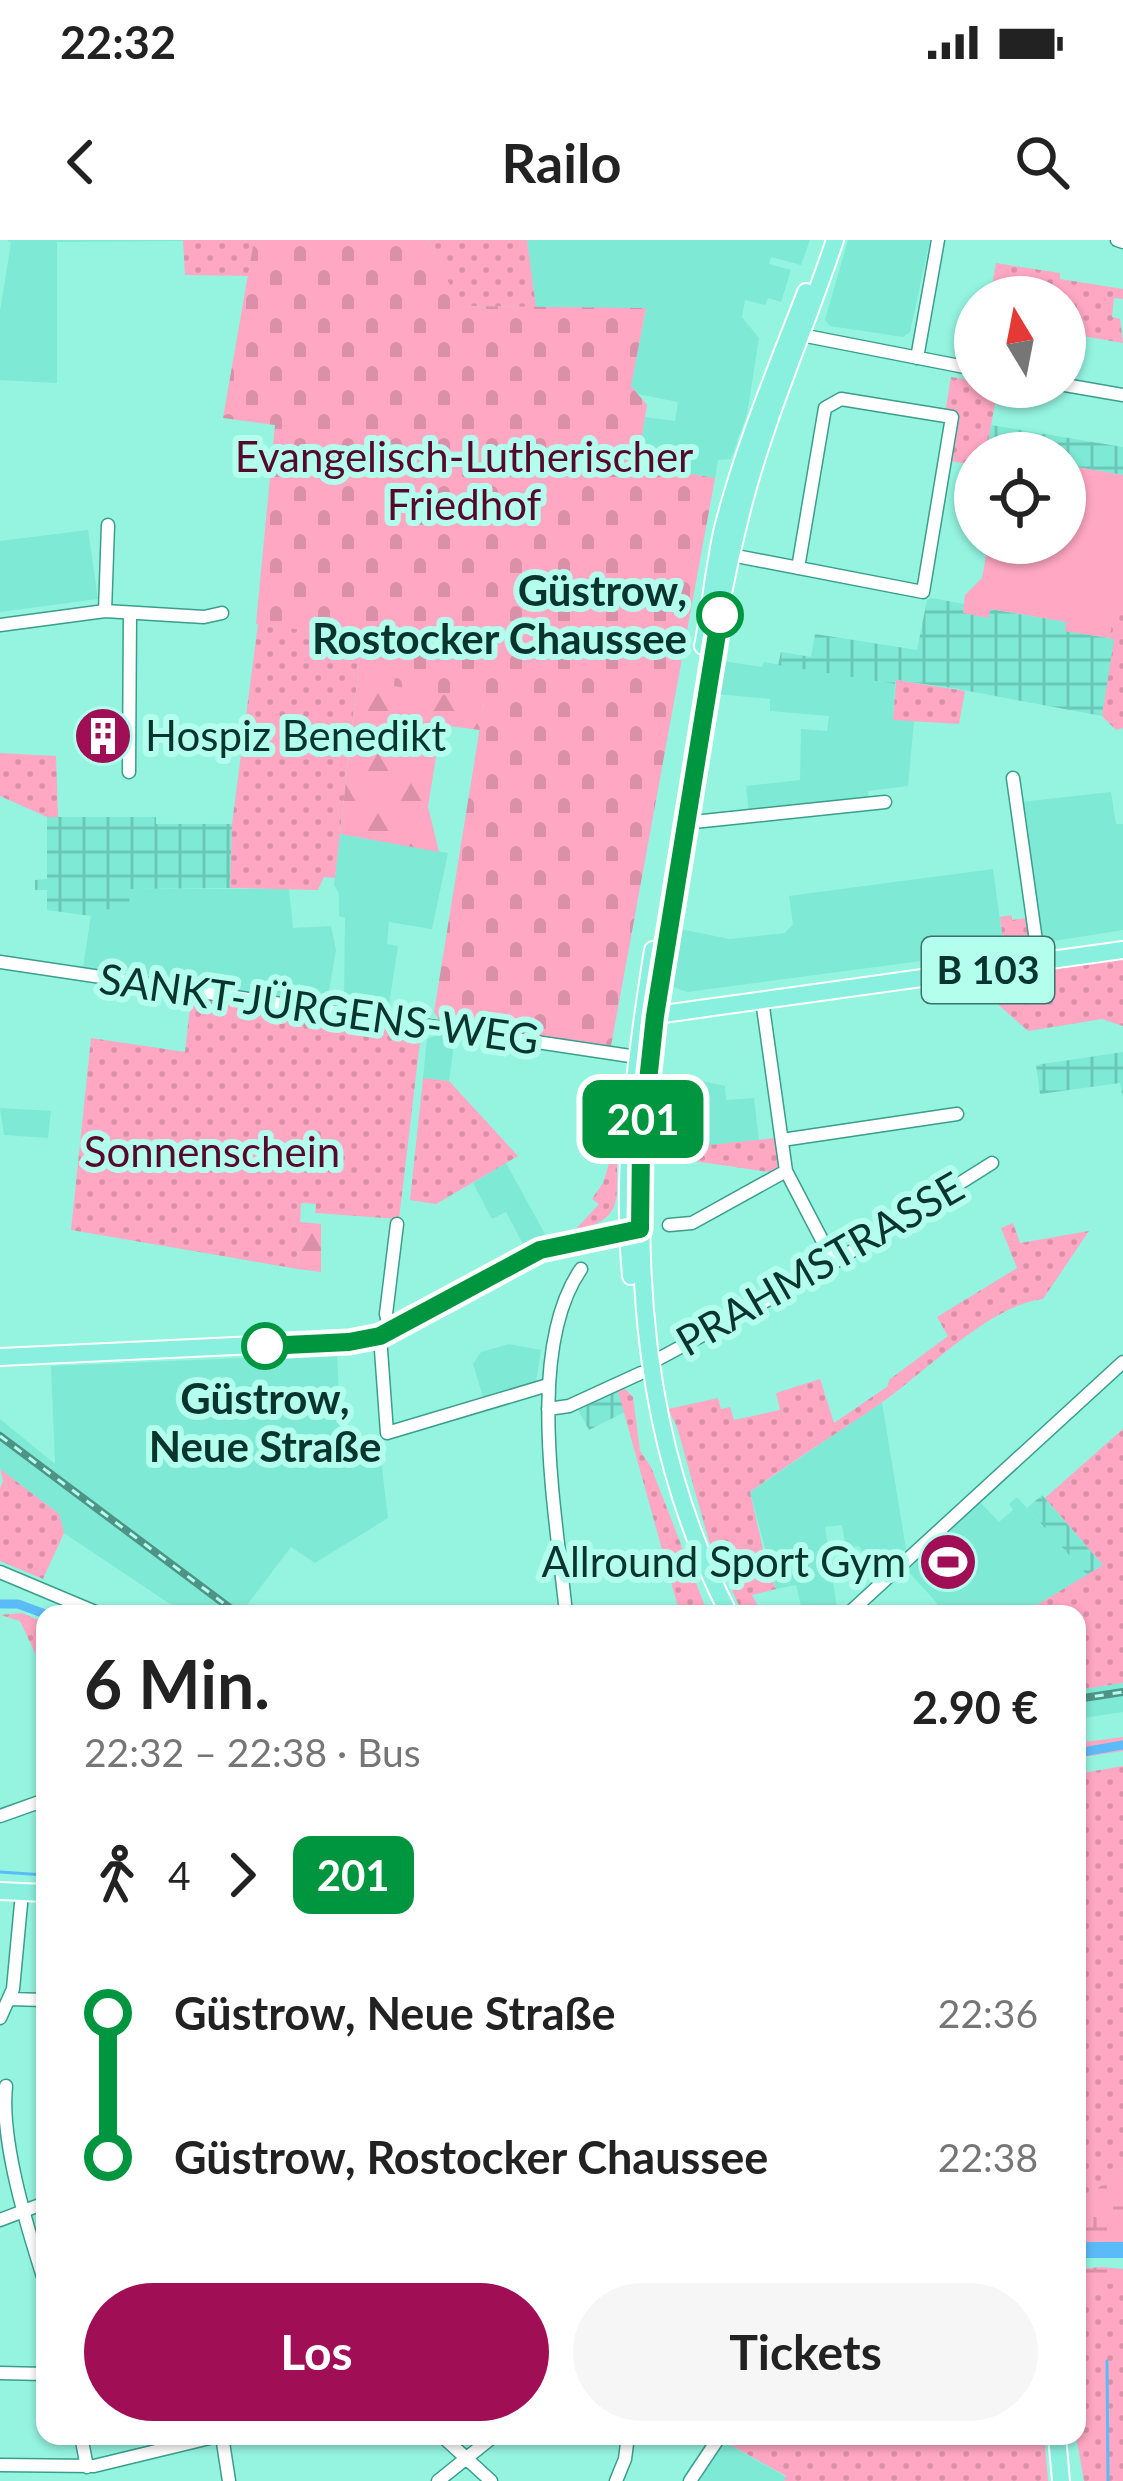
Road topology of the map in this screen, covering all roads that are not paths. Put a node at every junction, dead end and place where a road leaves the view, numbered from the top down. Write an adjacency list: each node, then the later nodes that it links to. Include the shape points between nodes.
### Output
1 (823, 240): 4 (main road)
2 (835, 240): 4 (main road)
3 (938, 240): 5 (street)
4 (795, 334): 5 (street); 10 (main road, via 753,428)
5 (917, 358): 6 (street)
6 (954, 365)
7 (1086, 388): 8 (street)
8 (1123, 394)
9 (107, 525): 12 (street)
10 (725, 554): 11 (street); 19 (main road); 24 (main road)
11 (799, 568): 11 (street, via 825,408 841,399 952,417 923,592)
12 (105, 611): 14 (street); 15 (street)
13 (223, 613): 14 (street)
14 (130, 614): 16 (street)
15 (0, 625)
16 (129, 772)
17 (1013, 778): 22 (street)
18 (885, 802): 19 (street)
19 (684, 823): 24 (main road)
20 (1123, 950): 22 (main road, B 103)
21 (0, 962): 25 (street, SANKT-JÜRGENS-WEG)
22 (1039, 962): 23 (main road, B 103)
23 (763, 1000): 24 (main road, B 103); 27 (street)
24 (648, 1016): 25 (main road); 32 (main road)
25 (637, 1057): 32 (main road, via 628,1160)
26 (957, 1114): 27 (street)
27 (782, 1140): 29 (street)
28 (992, 1163): 33 (street, PRAHMSTRASSE)
29 (786, 1171): 31 (street, via 692,1223); 33 (street)
30 (397, 1224): 35 (street)
31 (669, 1225)
32 (634, 1231): 35 (main road, via 540,1250); 38 (main road)
33 (834, 1263): 38 (street, PRAHMSTRASSE)
34 (581, 1269): 39 (street, via 568,1289)
35 (385, 1334): 36 (main road); 39 (street, via 387,1433)
36 (0, 1357)
37 (1123, 1363): 46 (street)
38 (645, 1369): 40 (street, PRAHMSTRASSE); 44 (main road, via 662,1467); 45 (main road, via 675,1480)
39 (548, 1385): 40 (street)
40 (548, 1409): 43 (street)
41 (0, 1572): 42 (street)
42 (79, 1605)
43 (565, 1605)
44 (715, 1605)
45 (725, 1605)
46 (858, 1605)
47 (36, 1803): 48 (street)
48 (0, 1816)
49 (0, 1891): 50 (main road)
50 (22, 1893): 51 (main road); 52 (street)
51 (36, 1893)
52 (10, 1999): 53 (street); 54 (street)
53 (36, 2000)
54 (0, 2018)
55 (6, 2086): 57 (street)
56 (36, 2207): 57 (street)
57 (24, 2213): 58 (street); 59 (street)
58 (0, 2219)
59 (36, 2253)
60 (0, 2373): 61 (street)
61 (36, 2374)
62 (84, 2445): 72 (street)
63 (183, 2445): 72 (street)
64 (222, 2445): 74 (street)
65 (452, 2445): 70 (street)
66 (482, 2445): 70 (street)
67 (627, 2445): 77 (street)
68 (714, 2445): 78 (street)
69 (1058, 2445): 79 (main road)
70 (465, 2457): 75 (street); 76 (street)
71 (0, 2465): 72 (street)
72 (91, 2467): 73 (street)
73 (99, 2481)
74 (229, 2481)
75 (438, 2481)
76 (490, 2481)
77 (616, 2481)
78 (690, 2481)
79 (1061, 2481)

